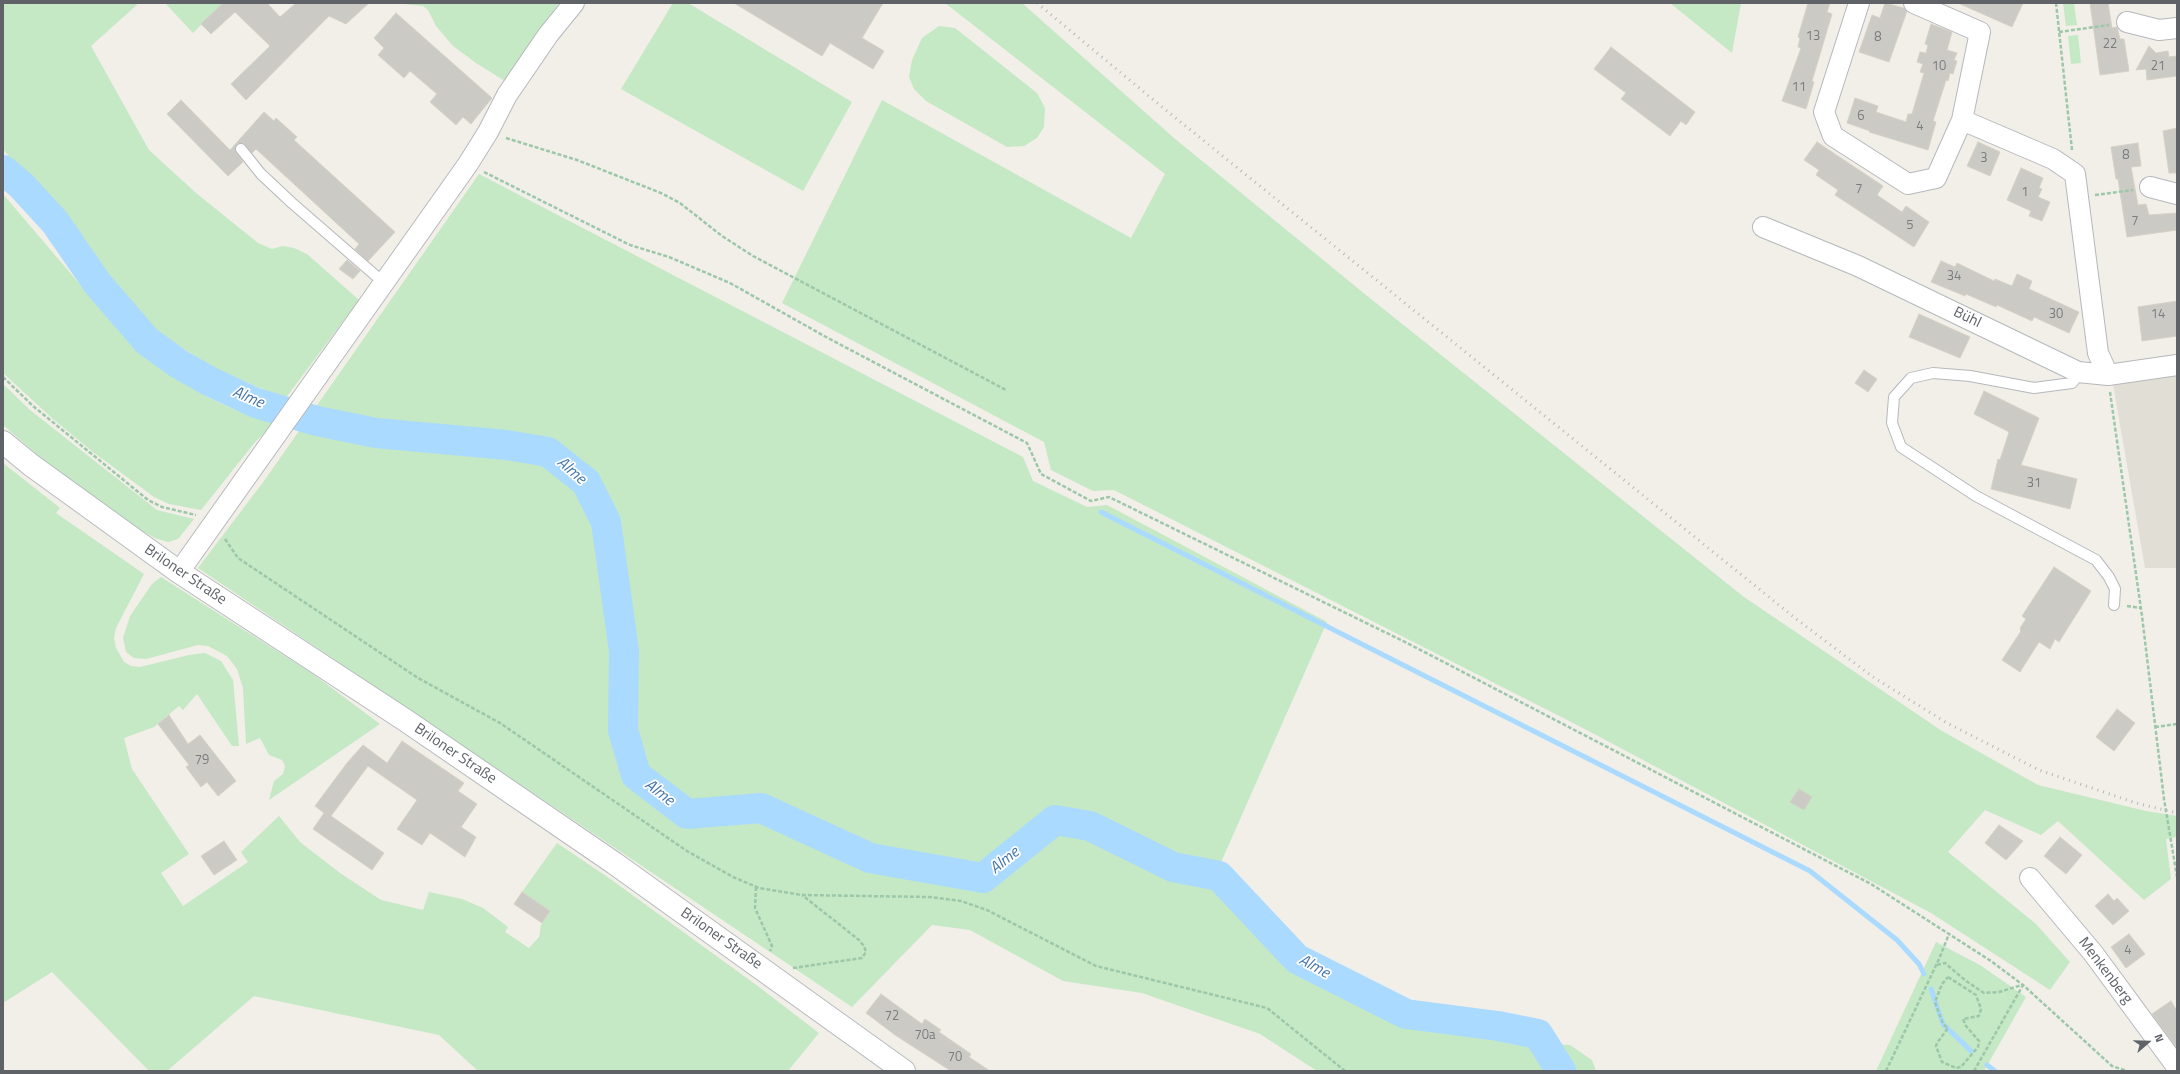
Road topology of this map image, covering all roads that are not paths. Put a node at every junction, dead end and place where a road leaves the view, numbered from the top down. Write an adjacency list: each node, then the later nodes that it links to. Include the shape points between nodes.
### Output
1 (574, 3): 11 (street, via 548,35 507,95 468,164)
2 (1859, 3): 6 (street, via 1824,112 1833,136 1908,184 1936,178)
3 (1914, 3): 6 (street, via 1980,32)
4 (2127, 22): 5 (street, via 2159,30)
5 (2177, 28)
6 (1962, 120): 14 (street, via 2053,159 2075,174 2098,353)
7 (241, 149): 11 (lane, via 261,174 292,203)
8 (2150, 187): 9 (street)
9 (2177, 194)
10 (1763, 227): 13 (street, Bühl, via 1858,266)
11 (384, 282): 16 (street)
12 (2177, 365): 14 (street, Bühl)
13 (2081, 372): 14 (street, Bühl); 17 (lane, via 2072,383 2034,388 1970,376 1933,373 1910,378 1894,397 1892,423 1901,447 1976,496 2096,560 2115,589)
14 (2108, 375)
15 (3, 442): 16 (main road, Briloner Straße)
16 (179, 572): 20 (main road, Briloner Straße, via 424,733 614,863)
17 (2114, 605)
18 (2030, 878): 19 (street, Menkenberg, via 2093,953)
19 (2177, 1067)
20 (904, 1071)

